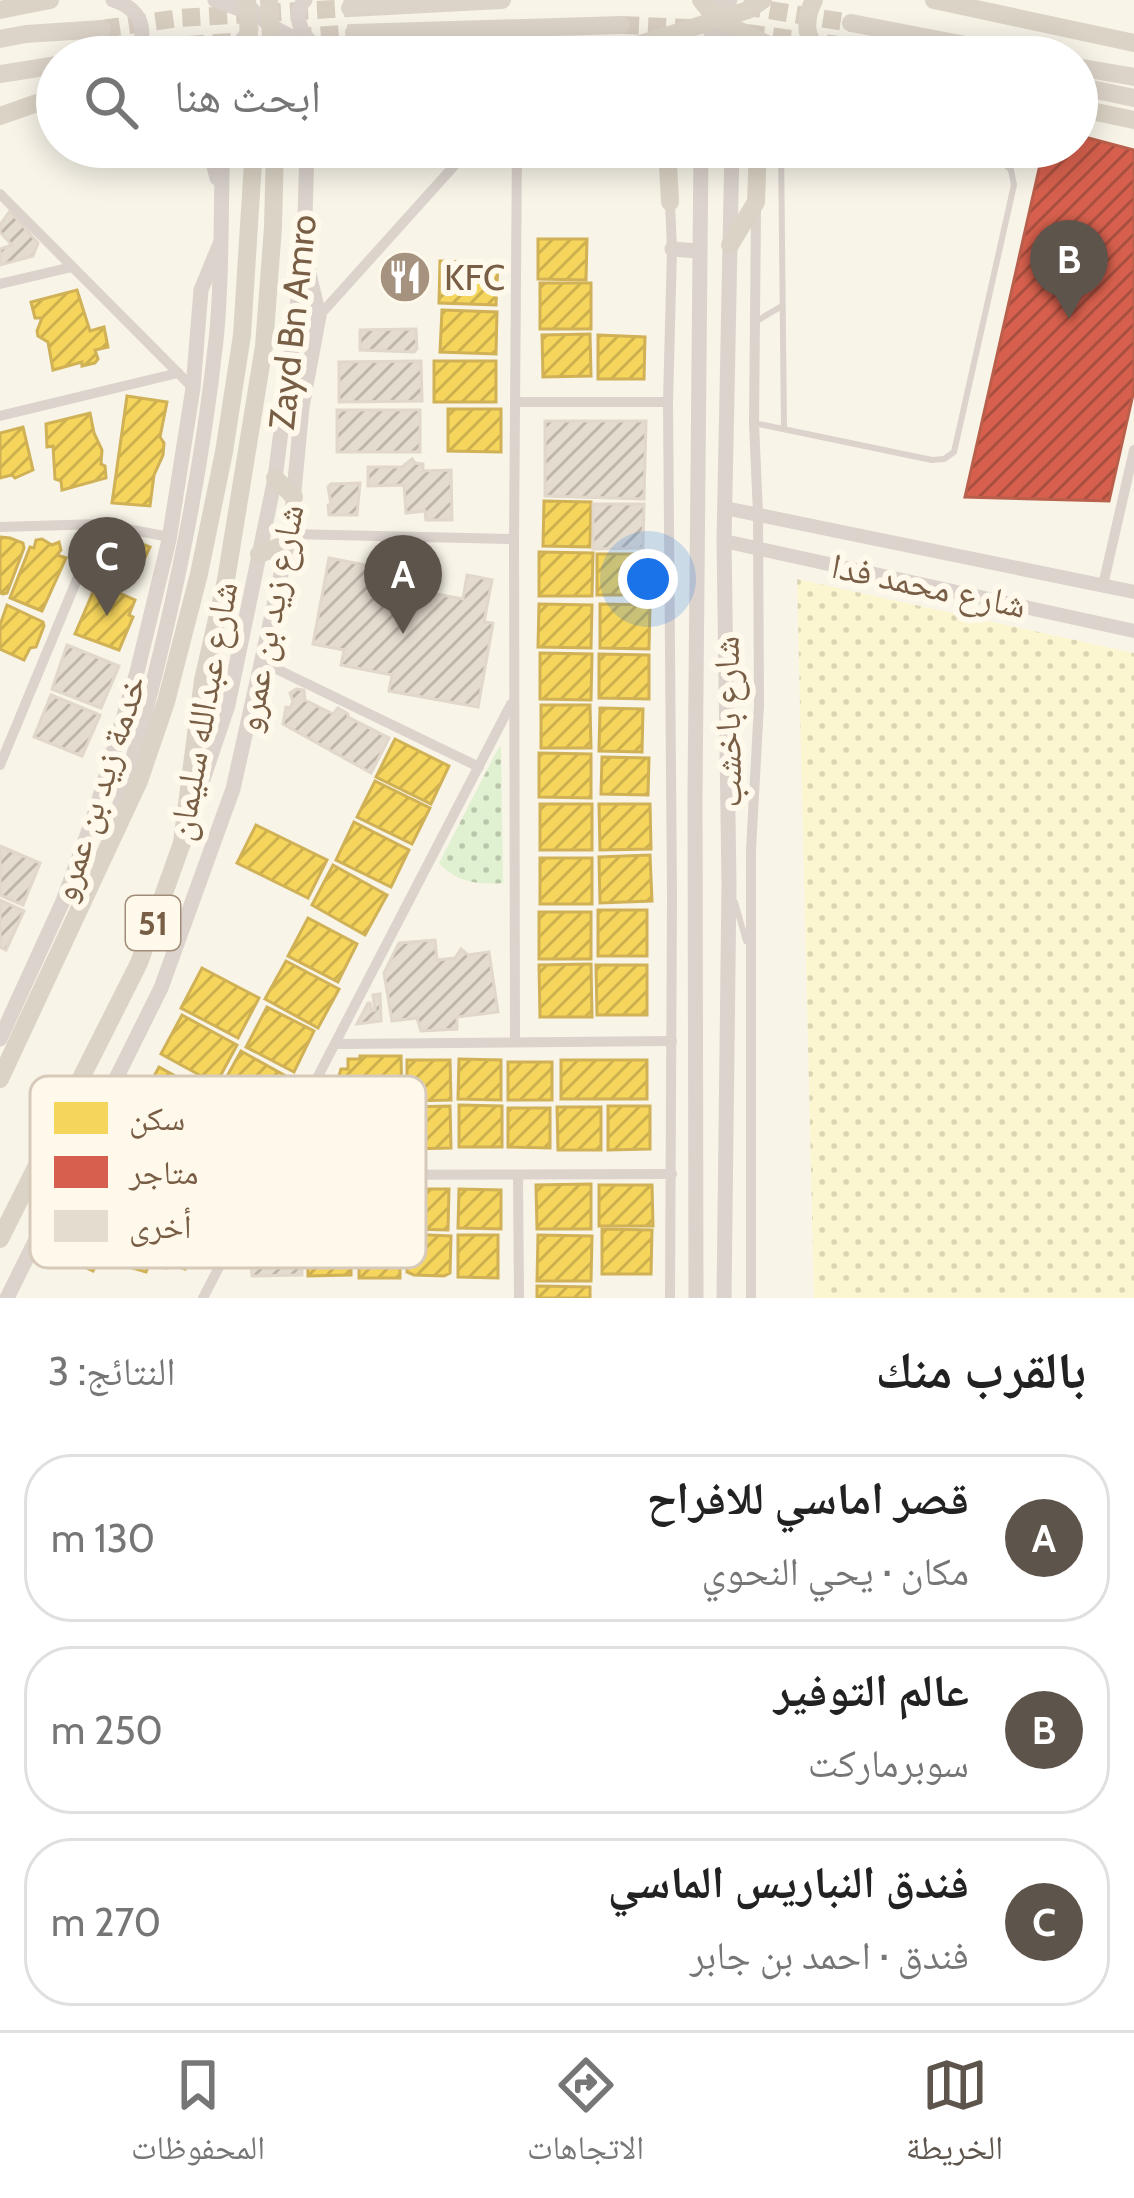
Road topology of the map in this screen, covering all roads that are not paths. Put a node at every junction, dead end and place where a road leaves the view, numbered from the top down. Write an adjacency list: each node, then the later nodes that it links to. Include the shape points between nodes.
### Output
1 (50, 0): 16 (main road)
2 (113, 0): 22 (main road, via 132,9)
3 (215, 0): 17 (main road)
4 (245, 0): 17 (main road); 24 (main road)
5 (270, 0): 17 (main road); 26 (main road)
6 (281, 0): 17 (main road)
7 (304, 0): 29 (main road)
8 (502, 0): 14 (highway)
9 (701, 0): 15 (main road)
10 (730, 0): 15 (main road)
11 (763, 0): 15 (main road, via 748,10)
12 (814, 0): 32 (main road)
13 (934, 0): 35 (main road)
14 (350, 8)
15 (715, 9): 30 (main road); 31 (main road)
16 (0, 10)
17 (259, 19): 23 (main road); 25 (main road); 27 (main road); 28 (main road)
18 (851, 23): 33 (highway)
19 (621, 25): 21 (highway)
20 (102, 29): 36 (highway)
21 (354, 33)
22 (143, 36)
23 (245, 36)
24 (248, 36)
25 (251, 36)
26 (271, 36)
27 (273, 36)
28 (287, 36)
29 (304, 36)
30 (664, 36)
31 (759, 36)
32 (808, 36)
33 (919, 36)
34 (1098, 36): 37 (main road)
35 (1098, 36)
36 (0, 39)
37 (1134, 44)
38 (36, 68): 40 (highway)
39 (1098, 71): 41 (highway)
40 (0, 74)
41 (1134, 77)
42 (1098, 90): 44 (highway)
43 (36, 98): 45 (main road)
44 (1134, 98)
45 (0, 103)
46 (36, 103): 48 (main road)
47 (1098, 112): 49 (main road)
48 (0, 116)
49 (1134, 120)
50 (214, 168): 64 (main road)
51 (222, 168): 64 (main road)
52 (253, 168): 108 (main road, شارع عبدالله سليمان / 51, via 242,334 200,574 153,742)
53 (274, 168): 107 (main road, شارع عبدالله سليمان / 51, via 264,346)
54 (306, 168): 72 (main road, Zayd Bn Amro)
55 (452, 168): 76 (street)
56 (517, 168): 80 (street)
57 (668, 168): 67 (main road)
58 (700, 168): 71 (main road, شارع باخشب)
59 (732, 168): 68 (main road, شارع باخشب)
60 (757, 168): 66 (main road)
61 (781, 168): 63 (lane)
62 (1009, 168): 84 (lane, via 1014,185 954,452 932,460)
63 (781, 190): 66 (lane); 75 (lane)
64 (220, 192): 69 (main road)
65 (0, 194): 73 (street)
66 (756, 196): 68 (main road); 77 (street)
67 (670, 202): 70 (street)
68 (730, 244): 88 (main road, شارع باخشب)
69 (219, 246): 79 (main road, خدمة زيد بن عمرو, via 201,290); 108 (main road, via 201,457 148,711)
70 (672, 249): 71 (main road); 81 (street)
71 (698, 251): 106 (main road, شارع باخشب)
72 (304, 252): 76 (main road, شارع زيد بن عمرو); 86 (main road, Zayd Bn Amro)
73 (72, 267): 74 (street); 78 (street)
74 (0, 284)
75 (782, 306): 77 (lane); 84 (lane)
76 (319, 316): 87 (main road, شارع زيد بن عمرو)
77 (755, 322): 83 (street)
78 (178, 373): 79 (street); 82 (street)
79 (193, 388): 92 (main road, خدمة زيد بن عمرو)
80 (515, 402): 81 (street); 94 (street)
81 (668, 402): 105 (street)
82 (0, 416)
83 (754, 423): 84 (lane); 89 (street)
84 (784, 429)
85 (1134, 450): 98 (street)
86 (274, 478): 87 (main road); 97 (main road, Zayd Bn Amro)
87 (294, 496): 93 (main road, شارع زيد بن عمرو)
88 (725, 508): 89 (street, شارع محمد فدا); 95 (main road, شارع باخشب)
89 (758, 514): 96 (street); 98 (street, شارع محمد فدا)
90 (100, 524): 91 (street); 92 (street); 103 (street)
91 (0, 527)
92 (170, 537): 111 (main road, خدمة زيد بن عمرو, via 94,816)
93 (288, 539): 94 (street); 97 (main road); 101 (main road, شارع زيد بن عمرو)
94 (514, 539): 102 (street)
95 (724, 541): 96 (street, شارع محمد فدا); 109 (main road, شارع باخشب)
96 (758, 548): 100 (street, شارع محمد فدا); 110 (street)
97 (259, 554): 107 (main road, Zayd Bn Amro, via 228,705)
98 (1103, 585): 99 (street, شارع محمد فدا)
99 (1134, 592)
100 (1134, 631)
101 (262, 662): 104 (street); 116 (main road, شارع زيد بن عمرو, via 233,789 161,988)
102 (514, 699): 104 (street); 113 (street)
103 (0, 765)
104 (479, 767): 114 (street)
105 (671, 796): 106 (street); 112 (street)
106 (695, 796): 130 (main road, شارع باخشب)
107 (182, 843): 115 (main road, شارع عبدالله سليمان / 51, via 139,963)
108 (104, 862): 118 (main road, شارع عبدالله سليمان / 51)
109 (729, 884): 110 (lane); 131 (main road, شارع باخشب)
110 (751, 956): 132 (street)
111 (0, 1038)
112 (672, 1041): 113 (street); 121 (street)
113 (514, 1042): 114 (street)
114 (335, 1045): 117 (street)
115 (82, 1076)
116 (117, 1076)
117 (319, 1076)
118 (0, 1079)
119 (426, 1174): 120 (street)
120 (518, 1174): 121 (street); 128 (street)
121 (672, 1174): 129 (street)
122 (30, 1179): 123 (main road, شارع عبدالله سليمان / 51)
123 (0, 1239)
124 (30, 1252): 126 (main road, شارع زيد بن عمرو)
125 (219, 1268): 127 (street)
126 (7, 1298)
127 (203, 1298)
128 (519, 1298)
129 (670, 1298)
130 (696, 1298)
131 (724, 1298)
132 (751, 1298)

